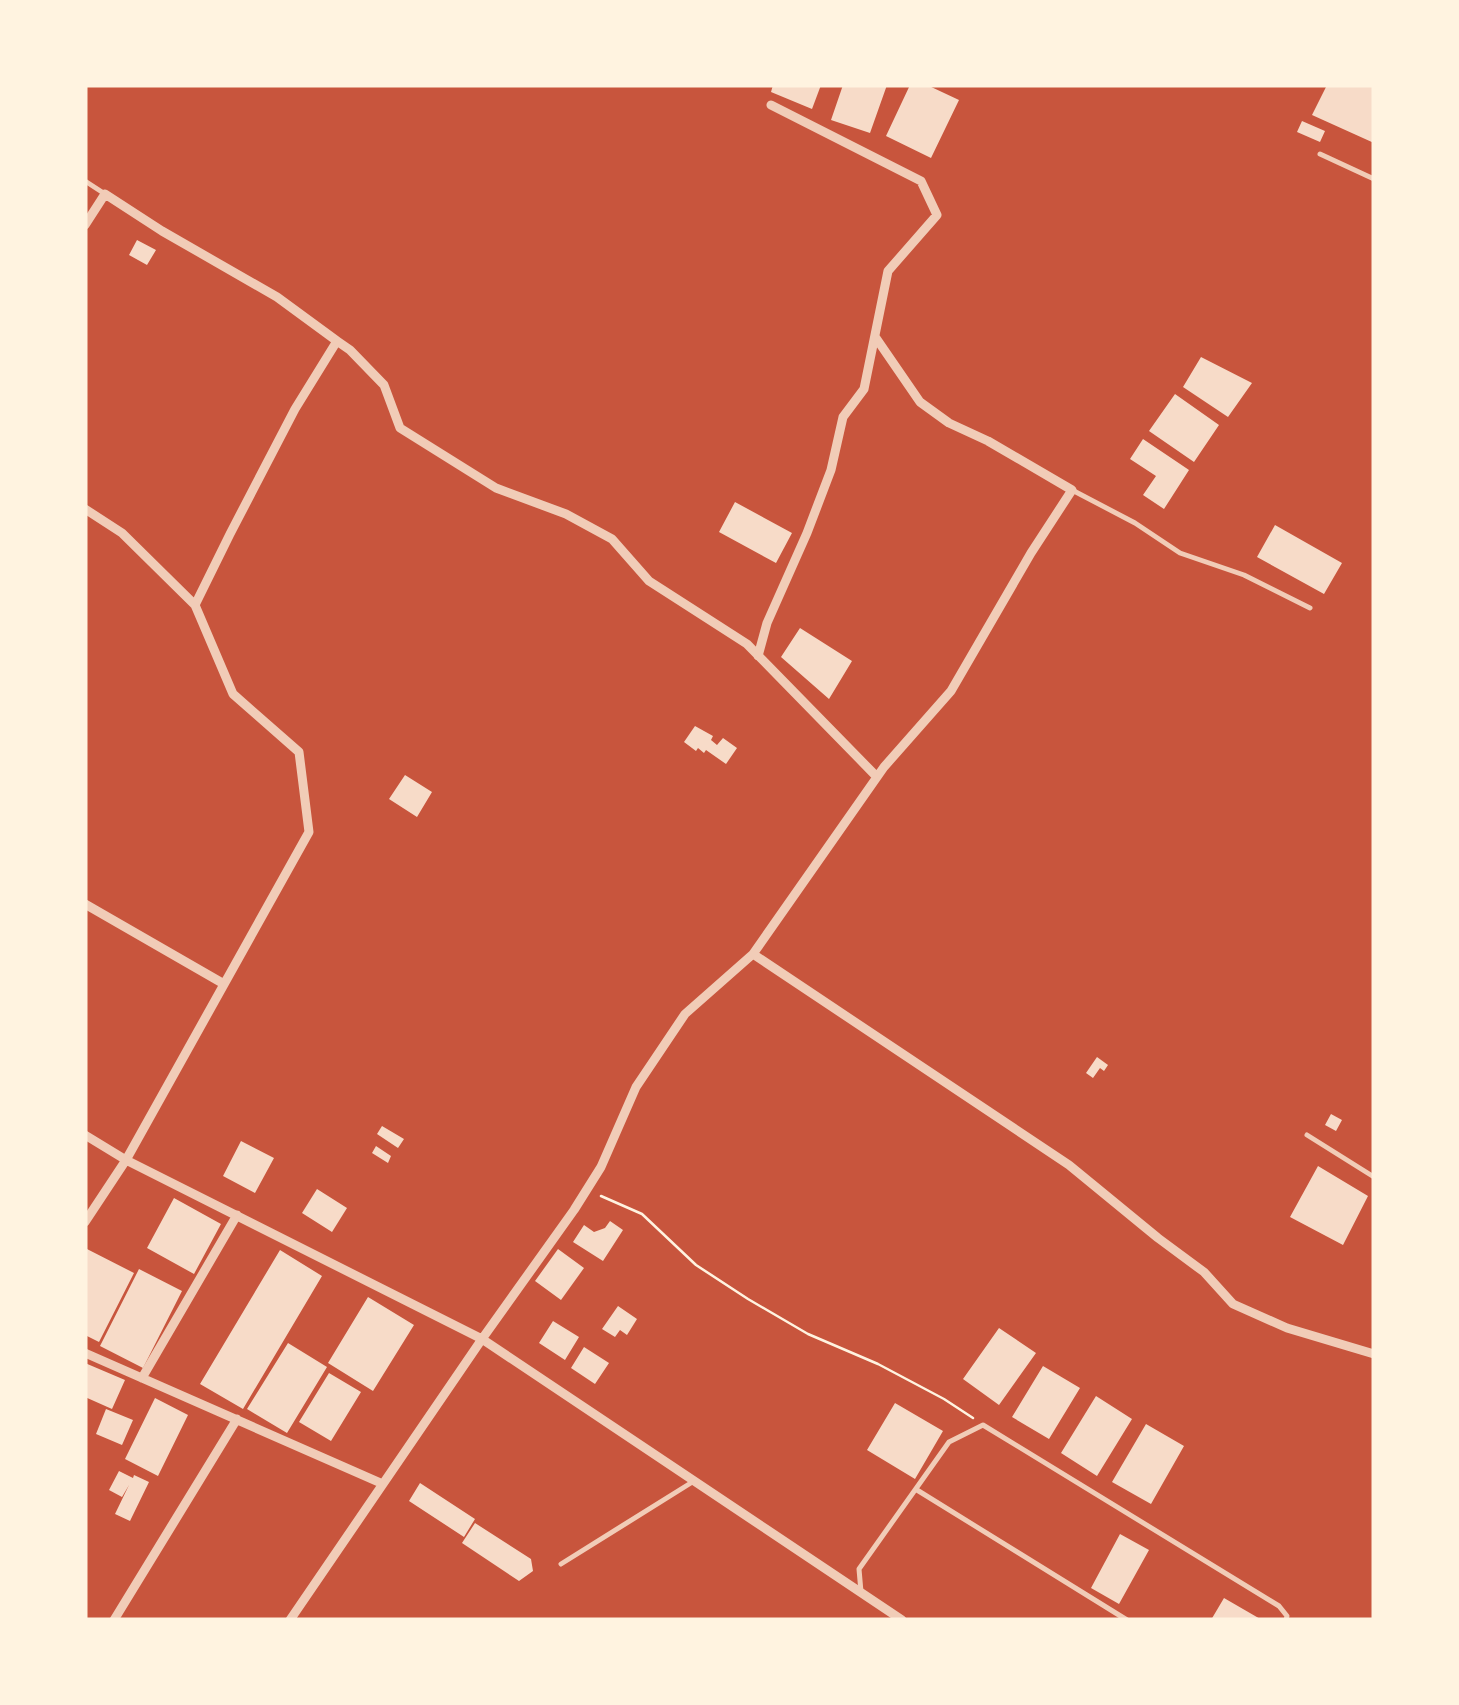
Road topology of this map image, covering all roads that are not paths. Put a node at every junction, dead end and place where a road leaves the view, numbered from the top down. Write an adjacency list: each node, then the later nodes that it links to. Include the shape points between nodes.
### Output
1 (771, 106): 7 (street, via 921,181 938,214 888,271)
2 (1320, 154): 3 (lane)
3 (1374, 178)
4 (85, 181): 5 (lane)
5 (105, 194): 6 (street); 8 (street, via 277,297)
6 (85, 225)
7 (876, 338): 9 (street, via 920,402); 13 (street, via 864,390 843,416 830,470)
8 (337, 342): 11 (street); 13 (street, via 384,384 400,428 496,488 612,538 649,581)
9 (1072, 490): 12 (lane, via 1180,552); 14 (street, via 951,691)
10 (85, 509): 11 (street, via 122,533)
11 (196, 605): 17 (street, via 232,694 299,752 309,832)
12 (1310, 608)
13 (758, 656): 14 (street)
14 (877, 777): 16 (street)
15 (85, 904): 17 (street)
16 (753, 954): 24 (street, via 686,1014 636,1087 602,1167); 26 (street, via 1069,1166 1204,1272 1233,1304)
17 (224, 984): 20 (street)
18 (85, 1135): 20 (street)
19 (1307, 1135): 21 (lane)
20 (126, 1160): 22 (street); 23 (street)
21 (1374, 1177)
22 (236, 1215): 24 (street); 27 (street)
23 (85, 1222)
24 (482, 1339): 29 (street); 30 (street)
25 (85, 1353): 27 (street)
26 (1374, 1354)
27 (142, 1378): 28 (street)
28 (237, 1419): 30 (street); 34 (street)
29 (694, 1480): 32 (lane); 33 (street)
30 (383, 1484): 35 (street)
31 (916, 1489): 33 (lane, via 859,1568); 37 (lane); 38 (lane, via 950,1442 983,1425 1279,1606)
32 (561, 1564)
33 (861, 1592): 36 (street)
34 (114, 1620)
35 (290, 1620)
36 (902, 1620)
37 (1126, 1620)
38 (1286, 1620)

